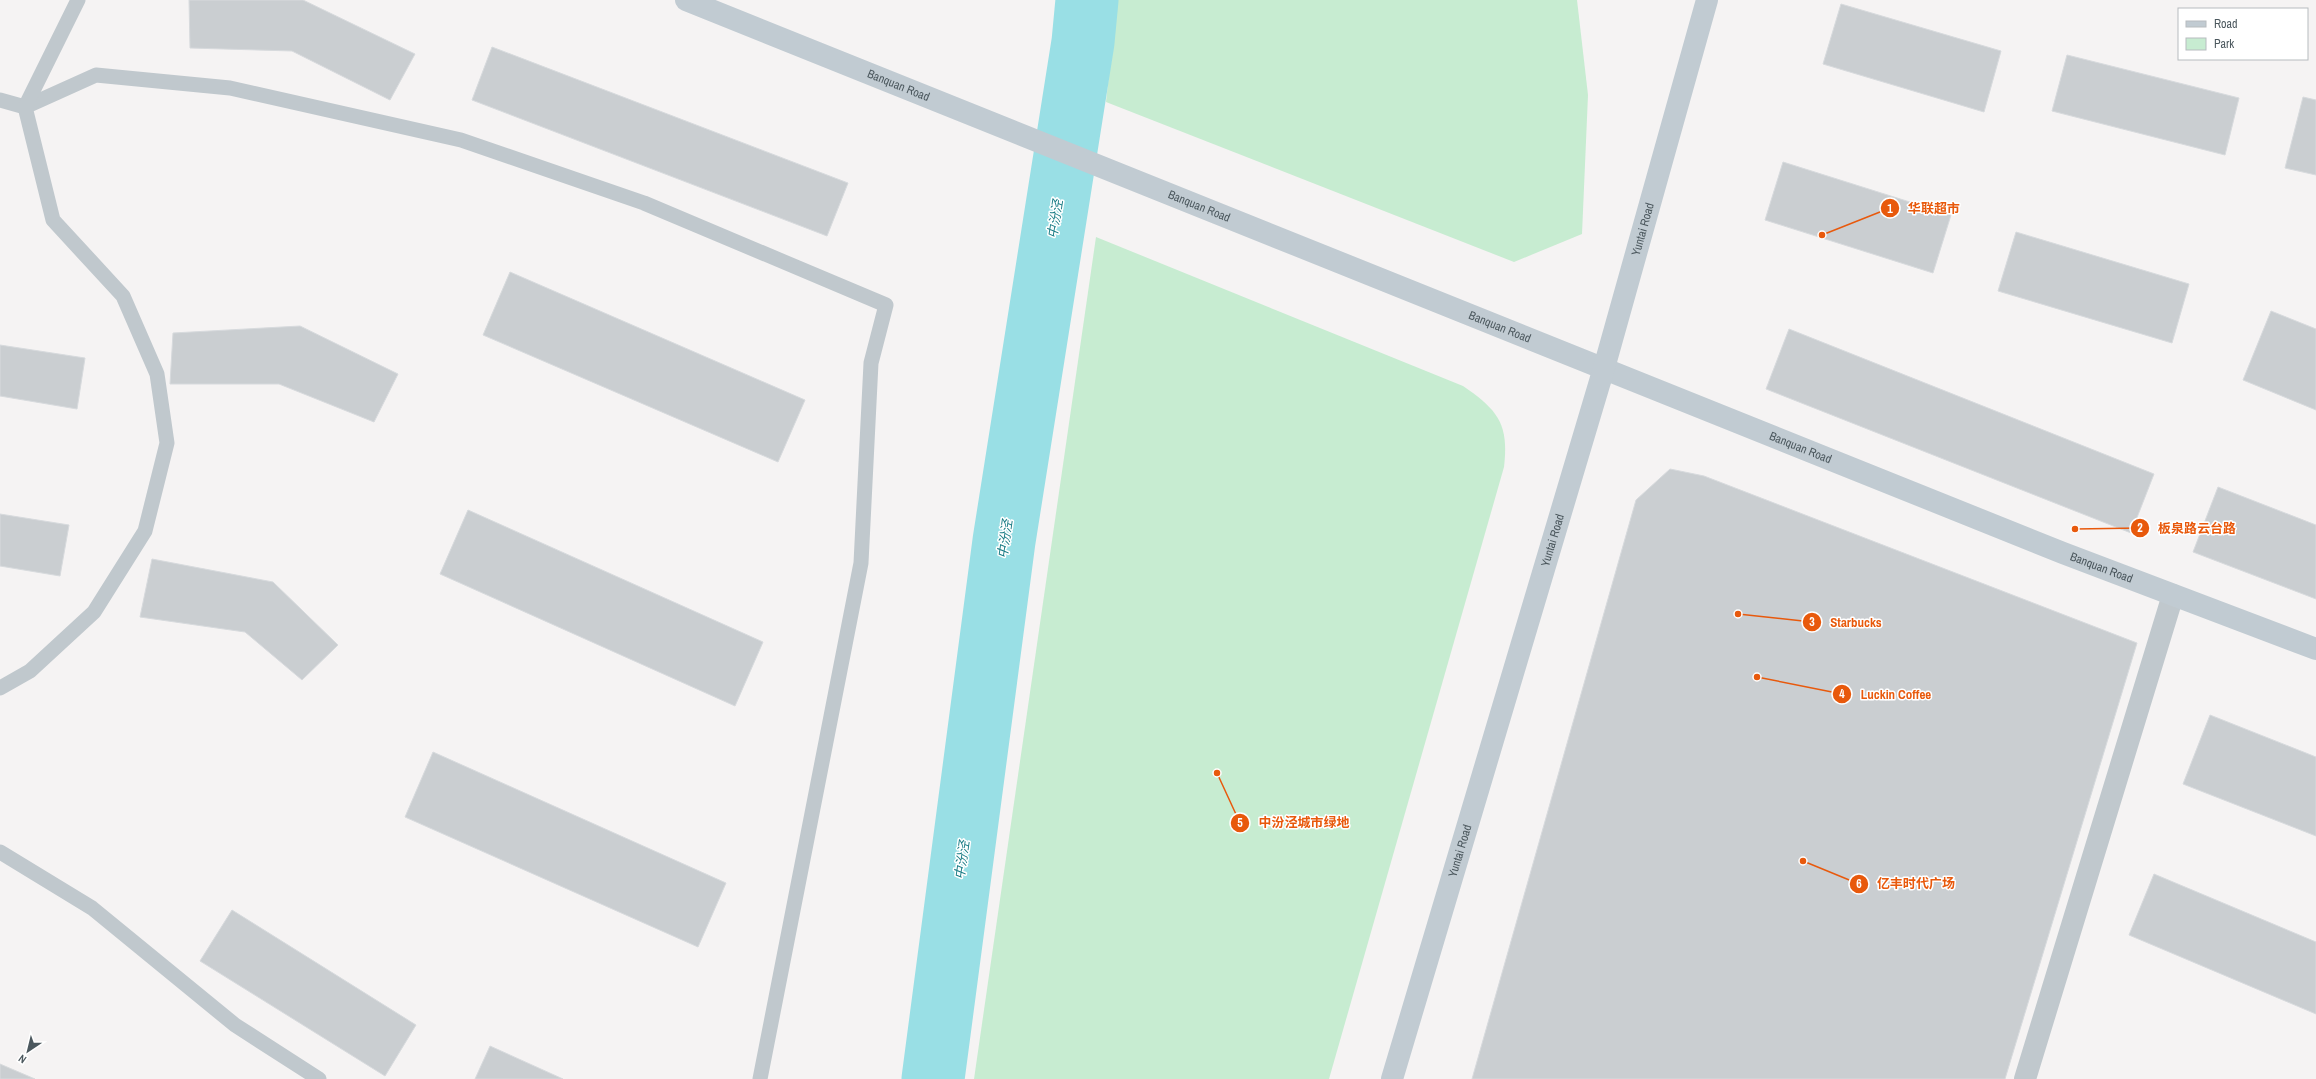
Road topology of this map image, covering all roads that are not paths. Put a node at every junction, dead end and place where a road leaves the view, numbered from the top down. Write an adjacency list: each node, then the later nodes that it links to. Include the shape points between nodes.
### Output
1 (78, 0): 5 (lane)
2 (686, 0): 6 (street, Banquan Road)
3 (1707, 0): 6 (street, Yuntai Road)
4 (0, 100): 5 (lane)
5 (25, 106): 9 (lane, via 53,220 124,296 157,374 167,443 145,531 94,612 30,671); 12 (lane, via 96,75 230,88 454,138 644,203 886,305 871,362 861,563)
6 (1604, 368): 7 (street, Banquan Road, via 2063,553); 13 (street, Yuntai Road)
7 (2173, 594): 8 (street, Banquan Road); 14 (street)
8 (2316, 649)
9 (0, 688)
10 (0, 852): 11 (lane, via 92,908 236,1025)
11 (319, 1079)
12 (760, 1079)
13 (1392, 1079)
14 (2025, 1079)

